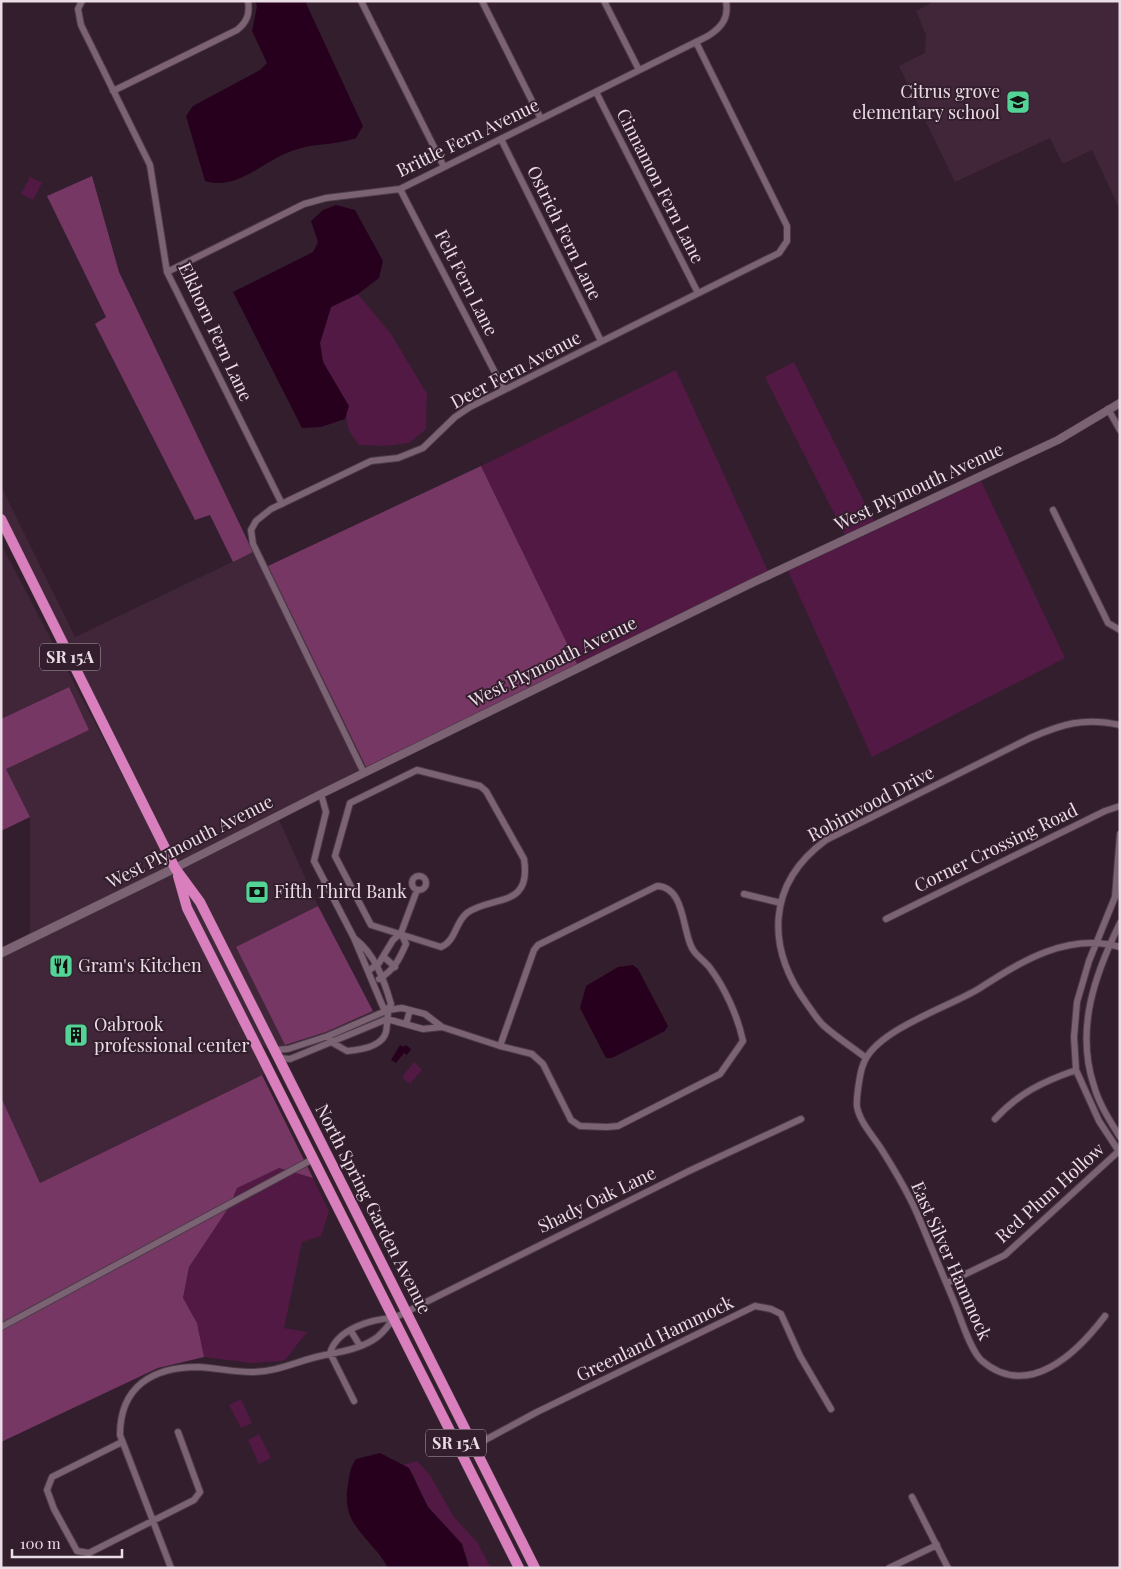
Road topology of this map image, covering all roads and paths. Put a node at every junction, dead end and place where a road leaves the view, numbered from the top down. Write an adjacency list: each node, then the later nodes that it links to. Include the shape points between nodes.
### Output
1 (82, 1): 9 (street, Elkhorn Fern Lane, via 78,9 79,20)
2 (248, 1): 9 (street, via 245,24 237,30)
3 (361, 1): 13 (street)
4 (482, 1): 11 (street)
5 (604, 1): 8 (street)
6 (726, 1): 7 (street, Brittle Fern Avenue, via 728,11 719,29)
7 (696, 42): 8 (street, Brittle Fern Avenue); 16 (street, Deer Fern Avenue, via 789,234 779,253)
8 (638, 70): 10 (street, Brittle Fern Avenue)
9 (113, 91): 15 (street, Elkhorn Fern Lane, via 150,165)
10 (596, 92): 11 (street, Brittle Fern Avenue); 16 (street, Cinnamon Fern Lane)
11 (541, 119): 12 (street, Brittle Fern Avenue)
12 (501, 139): 13 (street, Brittle Fern Avenue); 17 (street, Ostrich Fern Lane)
13 (444, 167): 14 (street, Brittle Fern Avenue)
14 (400, 189): 15 (street, Brittle Fern Avenue, via 326,198 304,204); 18 (street, Felt Fern Lane)
15 (167, 272): 22 (street, Elkhorn Fern Lane)
16 (698, 293): 17 (street, Deer Fern Avenue)
17 (601, 341): 18 (street, Deer Fern Avenue)
18 (504, 390): 22 (street, Deer Fern Avenue, via 455,418 423,448 398,458 371,462)
19 (1119, 406): 20 (street, West Plymouth Avenue)
20 (1108, 409): 21 (street); 27 (street, West Plymouth Avenue, via 1058,440 754,582)
21 (1120, 430)
22 (282, 504): 27 (street, Deer Fern Avenue, via 256,521 251,530 253,544)
23 (1052, 510): 25 (street, via 1108,623)
24 (1, 519): 31 (highway, North Spring Garden Avenue / SR 15A)
25 (1120, 630)
26 (1120, 725): 34 (street, Robinwood Drive, via 1105,722 1062,725 826,840 811,851 794,874)
27 (364, 773): 28 (street, West Plymouth Avenue)
28 (321, 794): 31 (street, West Plymouth Avenue); 38 (street, via 326,812 314,861)
29 (1120, 806): 35 (street, Corner Crossing Road)
30 (1120, 834): 39 (street, via 1115,897)
31 (176, 868): 42 (main road, West Plymouth Avenue); 56 (highway, North Spring Garden Avenue / SR 15A, via 187,908); 58 (highway, North Spring Garden Avenue / SR 15A, via 200,902)
32 (417, 890): 37 (street)
33 (744, 894): 34 (street)
34 (781, 902): 59 (street, Robinwood Drive, via 777,923 780,951 793,984 822,1024)
35 (886, 919)
36 (1120, 923): 40 (street)
37 (401, 933): 37 (street, via 442,947 468,913 490,902 507,900 519,889 524,859 486,791 480,786 417,770 350,803 335,856 368,922 375,928); 43 (street); 45 (street, via 406,944)
38 (354, 938): 44 (street, via 366,947); 46 (street)
39 (1098, 943): 40 (street, East Silver Hammock); 59 (street, East Silver Hammock, via 1050,949 1034,955 969,995 888,1035); 61 (street, via 1076,1002)
40 (1110, 944): 41 (street, East Silver Hammock); 65 (street, via 1099,966 1089,1005 1086,1042 1094,1088)
41 (1120, 947)
42 (1, 953)
43 (384, 957): 44 (street); 45 (street)
44 (376, 966): 46 (street); 47 (street)
45 (395, 967): 47 (street)
46 (368, 971): 48 (street)
47 (381, 978): 48 (street); 49 (street, via 391,1004)
48 (373, 982): 49 (street, via 383,1006)
49 (388, 1010): 50 (street); 51 (street); 54 (street)
50 (410, 1010): 52 (street); 53 (street, via 425,1014)
51 (387, 1019): 52 (street); 55 (street); 55 (street, via 386,1033 376,1044 347,1051)
52 (406, 1024): 53 (street, via 423,1029)
53 (442, 1027): 57 (street)
54 (328, 1036): 55 (street); 58 (street)
55 (332, 1043): 58 (street, via 290,1059)
56 (256, 1044): 58 (highway, via 269,1056); 60 (highway, North Spring Garden Avenue / SR 15A)
57 (500, 1046): 57 (street, via 532,1054 543,1064 571,1120 580,1126 608,1128 618,1126 720,1074 744,1041 739,1022 711,969 692,948 674,897 668,888 657,886 538,945)
58 (277, 1054): 62 (highway, North Spring Garden Avenue / SR 15A)
59 (866, 1058): 68 (street, East Silver Hammock, via 862,1065 857,1107 917,1214)
60 (265, 1063): 62 (highway, via 275,1066); 67 (highway, North Spring Garden Avenue / SR 15A)
61 (1076, 1070): 64 (street, via 1042,1083 1011,1102); 66 (street, via 1099,1121)
62 (289, 1078): 69 (highway, North Spring Garden Avenue / SR 15A)
63 (801, 1119): 69 (street, Shady Oak Lane)
64 (995, 1120)
65 (1120, 1137)
66 (1119, 1151): 68 (street, Red Plum Hollow, via 1005,1255)
67 (313, 1159): 71 (highway, North Spring Garden Avenue / SR 15A); 72 (street)
68 (946, 1283): 70 (street, East Silver Hammock, via 980,1359 1004,1373 1041,1373 1065,1360)
69 (407, 1311): 71 (street, Shady Oak Lane); 80 (highway, North Spring Garden Avenue / SR 15A)
70 (1105, 1316)
71 (394, 1318): 73 (street, via 378,1318); 74 (street, via 385,1331); 85 (highway, North Spring Garden Avenue / SR 15A)
72 (1, 1327)
73 (351, 1331): 74 (street); 75 (street, via 332,1345)
74 (360, 1346): 75 (street, via 340,1354)
75 (330, 1353): 76 (street); 79 (street, via 283,1368 254,1372 198,1367 155,1374 127,1399 120,1419)
76 (354, 1401)
77 (831, 1409): 80 (street, Greenland Hammock, via 800,1356 781,1314 755,1306)
78 (178, 1432): 82 (street, via 200,1492 194,1500)
79 (122, 1442): 82 (street); 82 (street, via 52,1477 47,1490 54,1509 77,1551 89,1553)
80 (474, 1446): 86 (highway, North Spring Garden Avenue / SR 15A)
81 (912, 1497): 83 (street)
82 (154, 1521): 84 (street)
83 (937, 1545): 87 (street); 88 (street)
84 (171, 1568)
85 (519, 1568)
86 (535, 1568)
87 (889, 1568)
88 (948, 1568)

